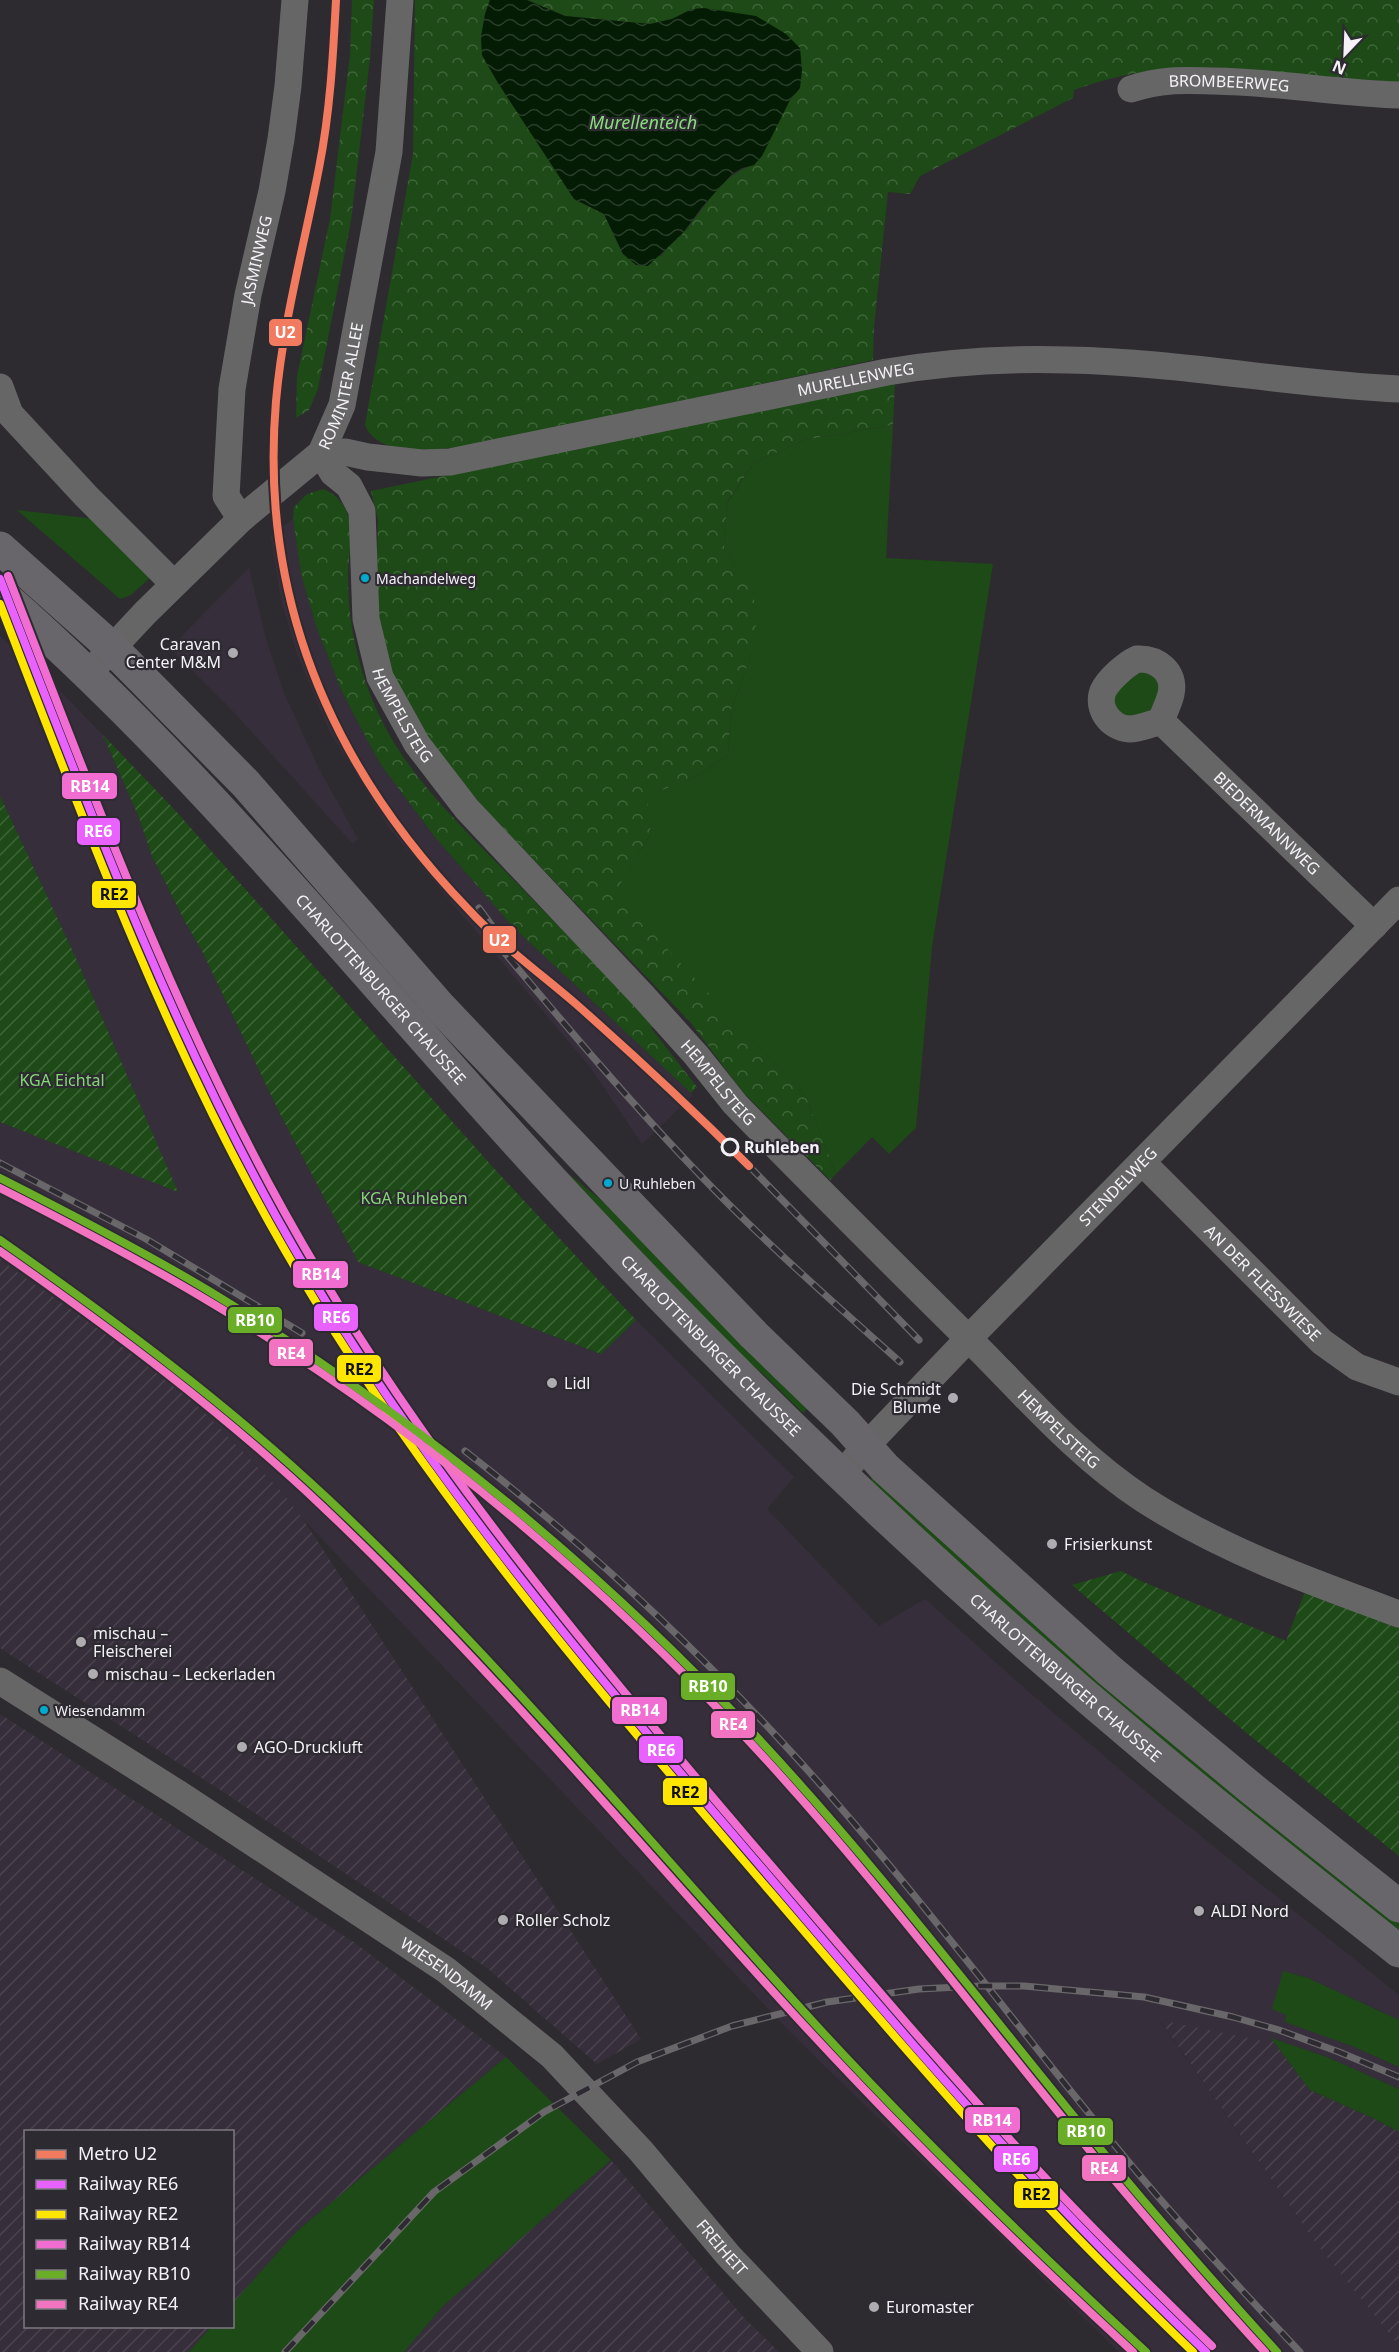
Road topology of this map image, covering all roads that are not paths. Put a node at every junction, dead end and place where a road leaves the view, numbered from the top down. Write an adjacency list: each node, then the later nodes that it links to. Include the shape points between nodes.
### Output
1 (295, 0): 8 (street, JASMINWEG, via 281,139 232,389 226,496)
2 (400, 0): 7 (street, ROMINTER ALLEE, via 389,152 342,405)
3 (1131, 89): 4 (street, BROMBEERWEG, via 1156,81 1248,81)
4 (1399, 95)
5 (0, 387): 10 (street, via 10,414)
6 (1399, 389): 7 (street, MURELLENWEG, via 1119,363 1003,360 887,372 450,462)
7 (321, 453): 8 (street, ROMINTER ALLEE); 18 (street, HEMPELSTEIG, via 333,473 349,486 362,511 366,619 380,677 417,744 467,809 643,996 735,1104)
8 (241, 519): 10 (street, ROMINTER ALLEE)
9 (0, 548): 12 (main road, CHARLOTTENBURGER CHAUSSEE)
10 (174, 584): 12 (street, ROMINTER ALLEE)
11 (0, 594): 13 (main road, CHARLOTTENBURGER CHAUSSEE)
12 (112, 648): 13 (street, ROMINTER ALLEE); 20 (main road, CHARLOTTENBURGER CHAUSSEE, via 246,784 441,1008 526,1098)
13 (88, 674): 21 (main road, CHARLOTTENBURGER CHAUSSEE, via 254,844 412,1027 576,1207)
14 (1161, 721): 16 (street, BIEDERMANNWEG)
15 (1399, 900): 16 (street, STENDELWEG)
16 (1374, 926): 17 (street, STENDELWEG)
17 (1142, 1162): 18 (street, STENDELWEG); 19 (street, AN DER FLIESSWIESE, via 1322,1342 1357,1367)
18 (968, 1339): 20 (street, STENDELWEG); 22 (street, HEMPELSTEIG, via 1051,1424 1141,1497 1209,1537 1309,1581)
19 (1399, 1382)
20 (866, 1446): 21 (street, STENDELWEG); 24 (main road, CHARLOTTENBURGER CHAUSSEE, via 932,1512 1110,1671)
21 (841, 1475): 25 (main road, CHARLOTTENBURGER CHAUSSEE, via 1005,1626 1148,1749)
22 (1399, 1614)
23 (0, 1681): 26 (street, WIESENDAMM, via 446,1970 552,2056)
24 (1399, 1906)
25 (1399, 1950)
26 (628, 2138): 27 (street, FREIHEIT, via 728,2255)
27 (820, 2352)

